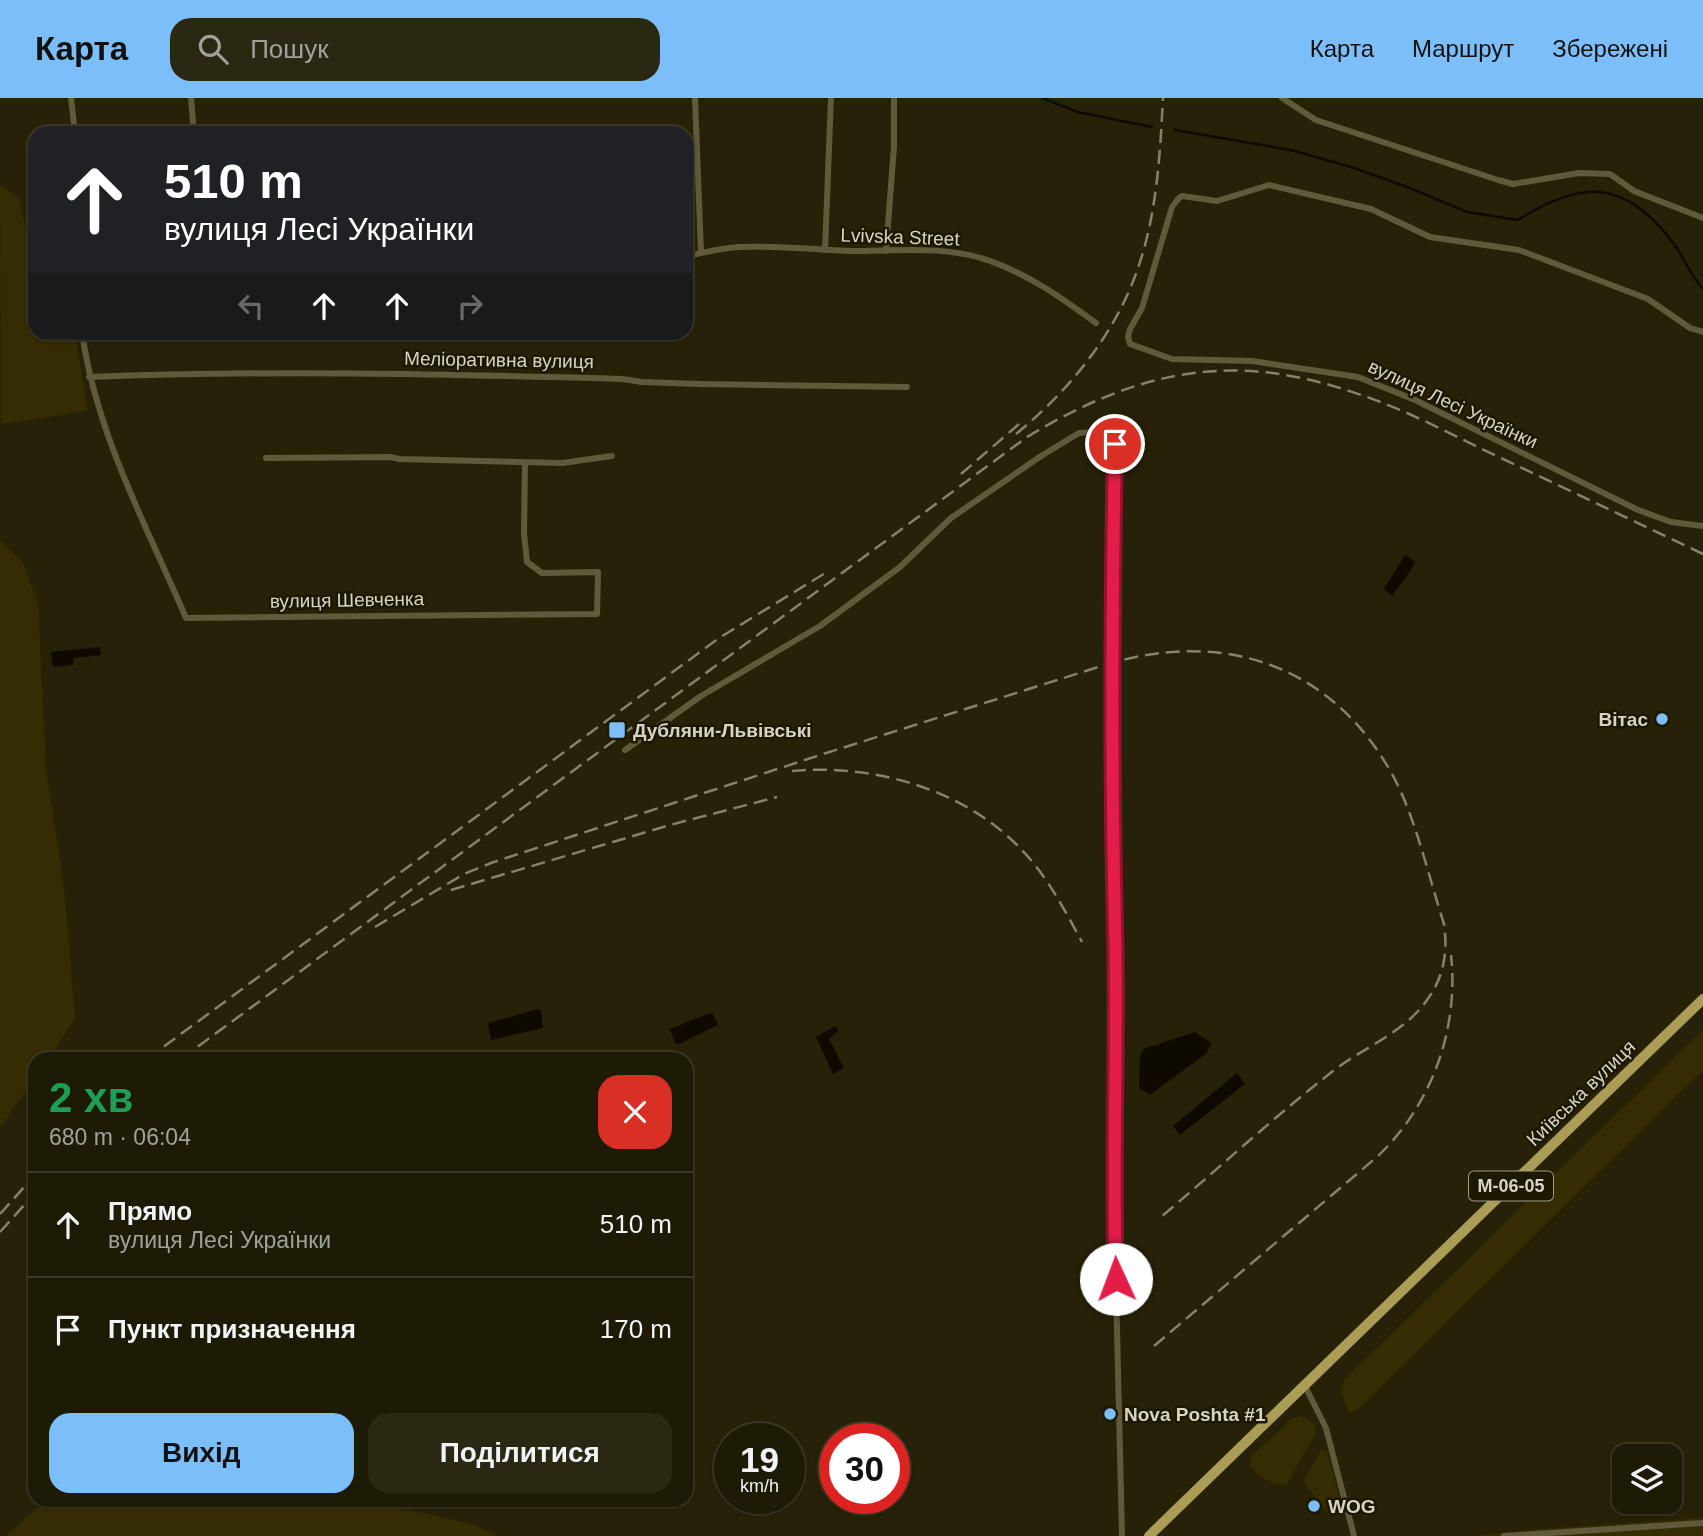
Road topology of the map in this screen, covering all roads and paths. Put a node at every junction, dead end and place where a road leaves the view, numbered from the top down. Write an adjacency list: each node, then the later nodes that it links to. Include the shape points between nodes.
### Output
1 (71, 98): 7 (street)
2 (191, 98): 8 (street)
3 (695, 98): 12 (street)
4 (831, 98): 10 (street)
5 (894, 98): 11 (street)
6 (1282, 98): 9 (street, via 1316,120 1513,184 1579,173 1610,174 1634,191)
7 (74, 126)
8 (193, 126)
9 (1703, 218)
10 (825, 250): 11 (street, Lvivska Street); 12 (street, Lvivska Street, via 737,247)
11 (886, 251): 14 (street, Lvivska Street, via 953,251 989,260 1053,291)
12 (701, 253): 13 (street, Lvivska Street)
13 (693, 255)
14 (1096, 323)
15 (1703, 332): 24 (street, вулиця Лесі Українки, via 1648,299 1519,250 1430,237 1371,209 1269,185 1217,201 1178,199 1128,337 1130,344 1172,359 1252,361 1358,377 1415,400 1639,510 1671,522)
16 (83, 340): 17 (street, вулиця Шевченка)
17 (89, 377): 18 (street, Меліоративна вулиця, via 322,372); 23 (street, вулиця Шевченка, via 108,440 186,618 597,614 598,572 542,573 527,562)
18 (907, 387)
19 (1115, 431): 20 (street)
20 (1115, 444): 25 (street, via 1094,432 1079,433 1041,456 951,518 900,566 820,626 701,696); 29 (street, via 1111,657 1114,1205)
21 (612, 456): 23 (street)
22 (267, 458): 23 (street)
23 (525, 463)
24 (1703, 526)
25 (625, 750)
26 (1703, 999): 27 (highway, Київська вулиця / М-06-05)
27 (1305, 1386): 30 (highway, М-06-05); 31 (street, via 1326,1428)
28 (1703, 1523): 32 (street)
29 (1122, 1536)
30 (1149, 1536)
31 (1354, 1536)
32 (1504, 1536)

